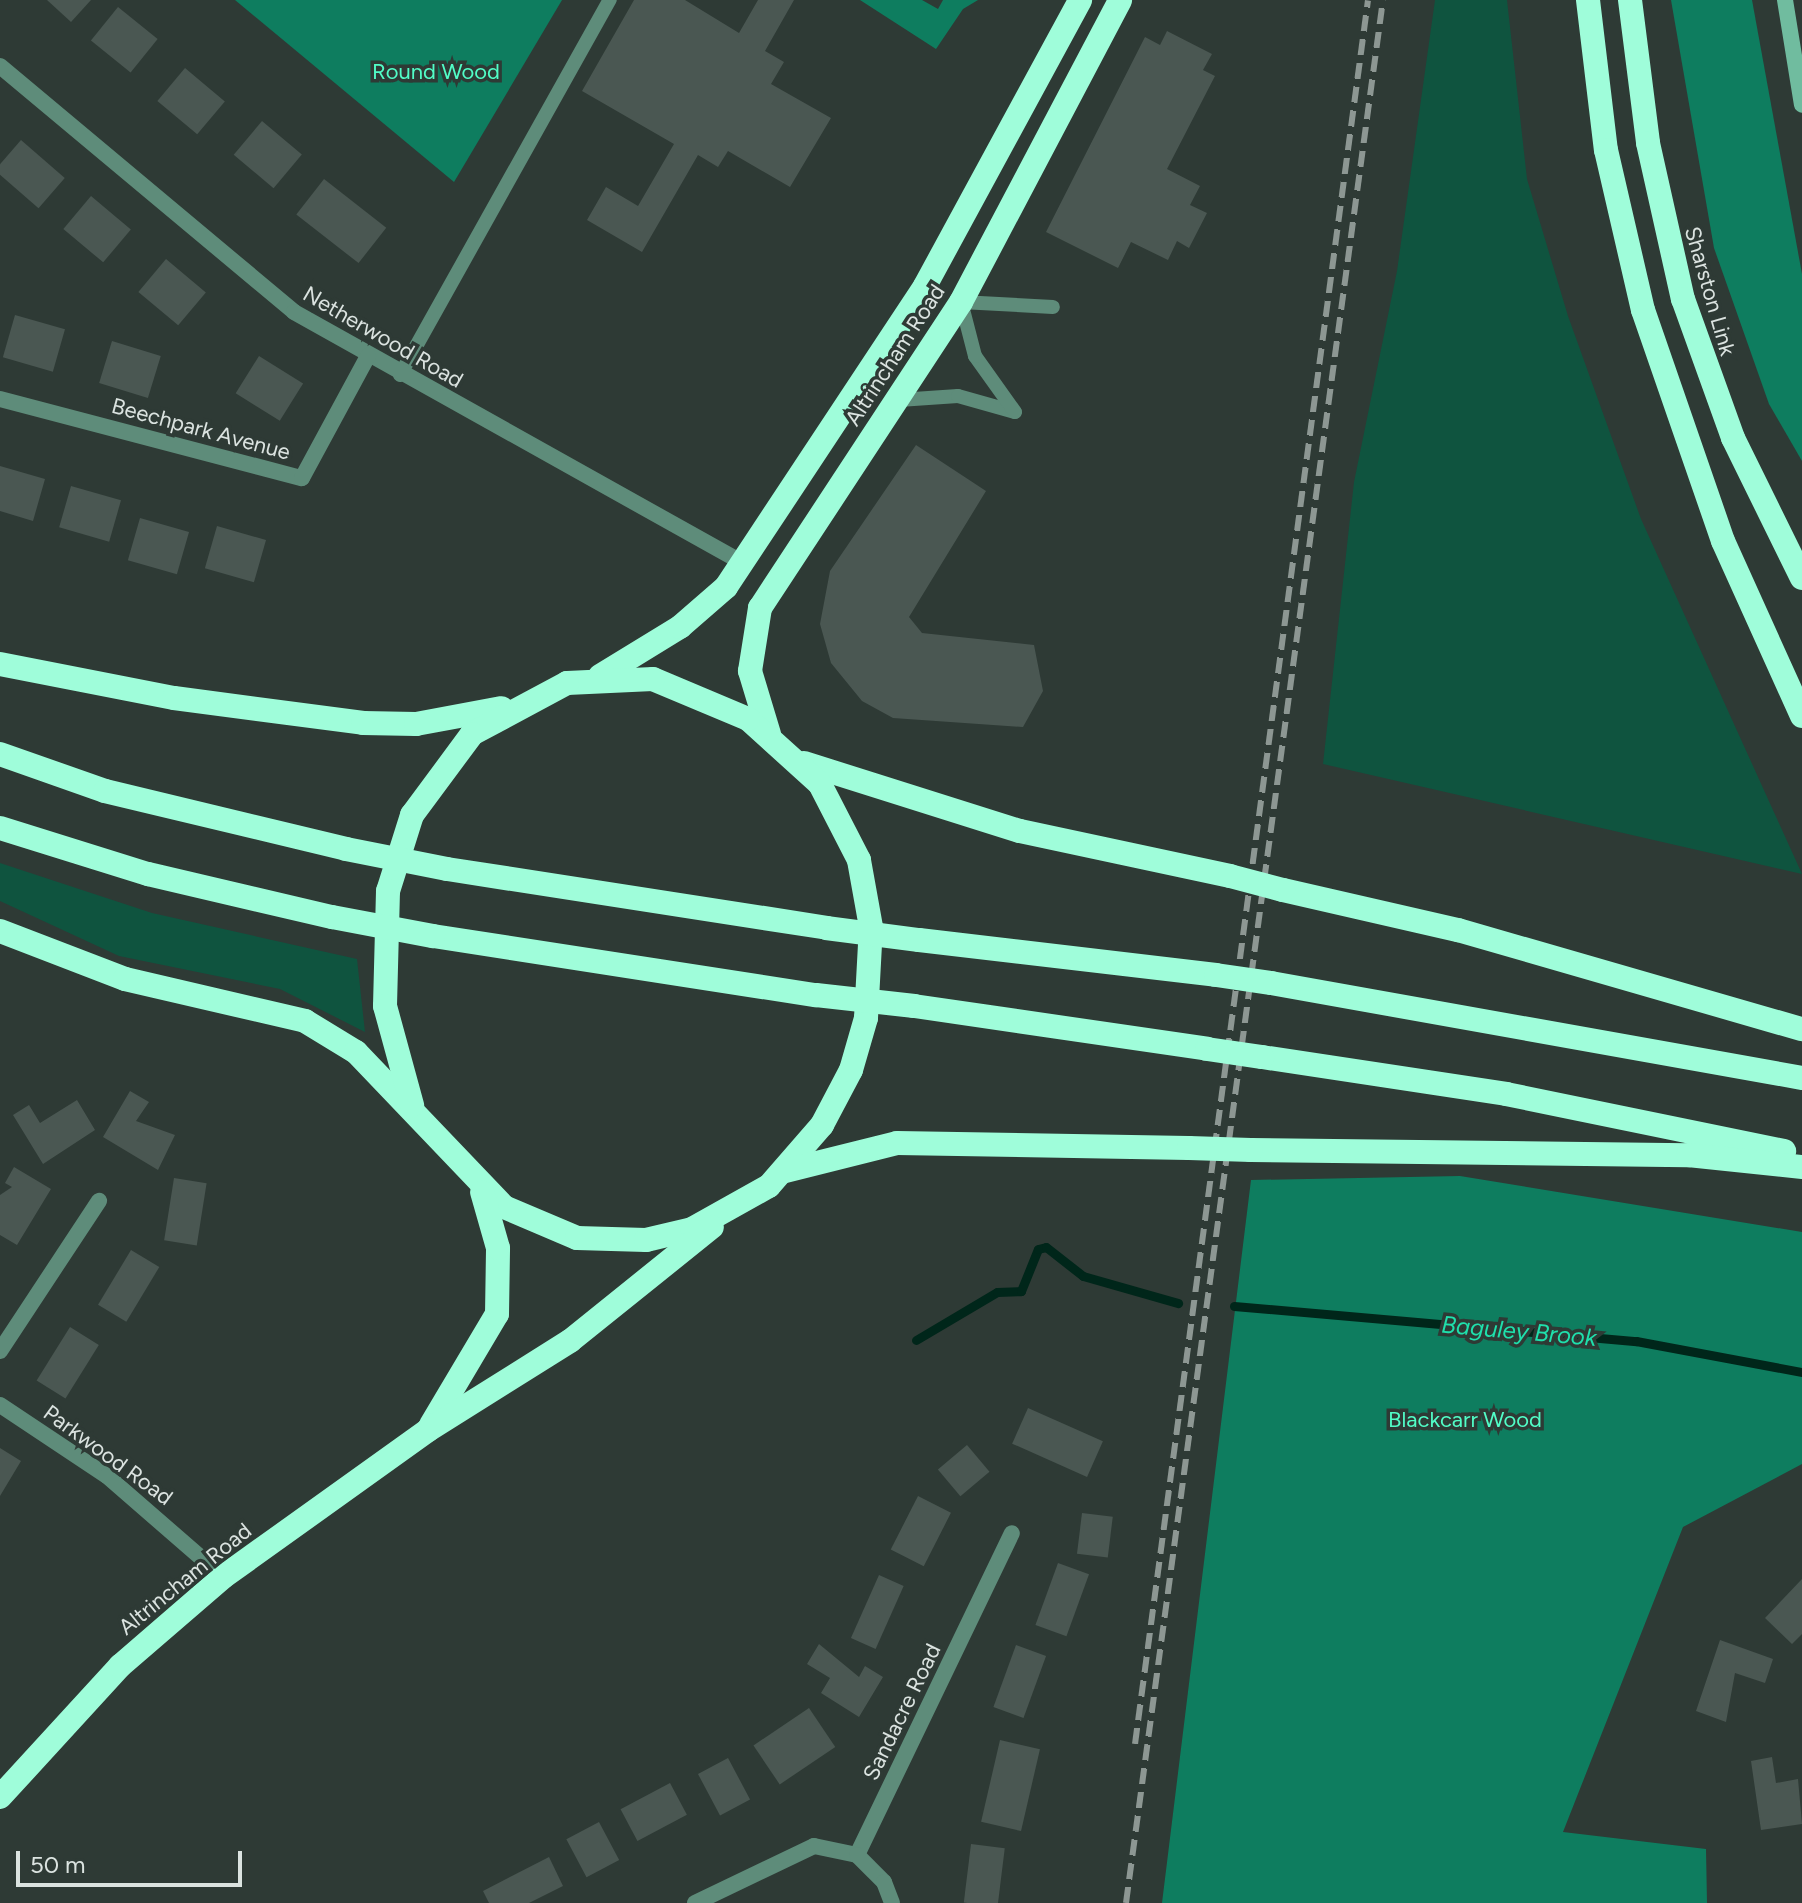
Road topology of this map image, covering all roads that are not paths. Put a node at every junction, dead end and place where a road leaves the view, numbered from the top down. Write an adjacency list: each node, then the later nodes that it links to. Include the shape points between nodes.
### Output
1 (610, 0): 13 (lane)
2 (1080, 0): 16 (highway, Altrincham Road, via 917,299)
3 (1120, 0): 10 (highway, Altrincham Road)
4 (1588, 0): 21 (highway, via 1606,150 1643,310 1723,541)
5 (1630, 0): 17 (highway, Sharston Link, via 1648,143 1683,299 1733,438)
6 (1785, 0): 7 (street)
7 (1797, 42): 9 (street)
8 (0, 66): 12 (street, Netherwood Road, via 284,304)
9 (1802, 105)
10 (961, 302): 11 (lane); 15 (highway, Altrincham Road); 15 (lane, via 975,356 1015,412 958,396)
11 (1053, 307)
12 (368, 356): 13 (street, Netherwood Road); 14 (street, Beechpark Avenue, via 302,478)
13 (400, 375): 16 (street, Netherwood Road)
14 (0, 399)
15 (899, 400): 22 (highway, Altrincham Road, via 760,608 750,671)
16 (743, 563): 19 (highway, Altrincham Road, via 705,608)
17 (1802, 578)
18 (0, 664): 20 (highway, via 174,698 363,723 416,724)
19 (598, 677): 20 (highway); 22 (highway, via 678,686 748,719)
20 (512, 706): 29 (highway, via 450,759 412,815 394,862 382,977 391,1046)
21 (1802, 716)
22 (771, 739): 24 (highway)
23 (0, 754): 28 (highway, bridge, via 135,799 447,869 826,928 1271,983)
24 (798, 761): 27 (highway, bridge, via 872,789 1458,930); 32 (highway, via 836,805 854,846 872,961 851,1070 822,1125)
25 (0, 828): 30 (highway, bridge, via 148,874 433,936 1506,1094)
26 (0, 931): 29 (highway, via 125,979 305,1021 356,1052)
27 (1802, 1029)
28 (1802, 1078)
29 (412, 1105): 33 (highway)
30 (1802, 1155)
31 (1802, 1167): 32 (highway, bridge, via 1688,1155 897,1143)
32 (785, 1171): 35 (highway)
33 (482, 1192): 35 (highway, via 555,1232 602,1241 669,1236); 38 (highway, Altrincham Road, via 498,1248 497,1314)
34 (99, 1201): 36 (street)
35 (725, 1215): 38 (highway, Altrincham Road, via 570,1341)
36 (0, 1351)
37 (0, 1405): 40 (street, Parkwood Road, via 107,1476)
38 (428, 1430): 40 (highway, Altrincham Road)
39 (1012, 1533): 42 (street, Sandacre Road)
40 (223, 1577): 41 (highway, Altrincham Road, via 120,1666)
41 (0, 1797)
42 (857, 1855): 43 (street, via 828,1846 801,1850); 44 (street, via 884,1882)
43 (695, 1903)
44 (892, 1903)

